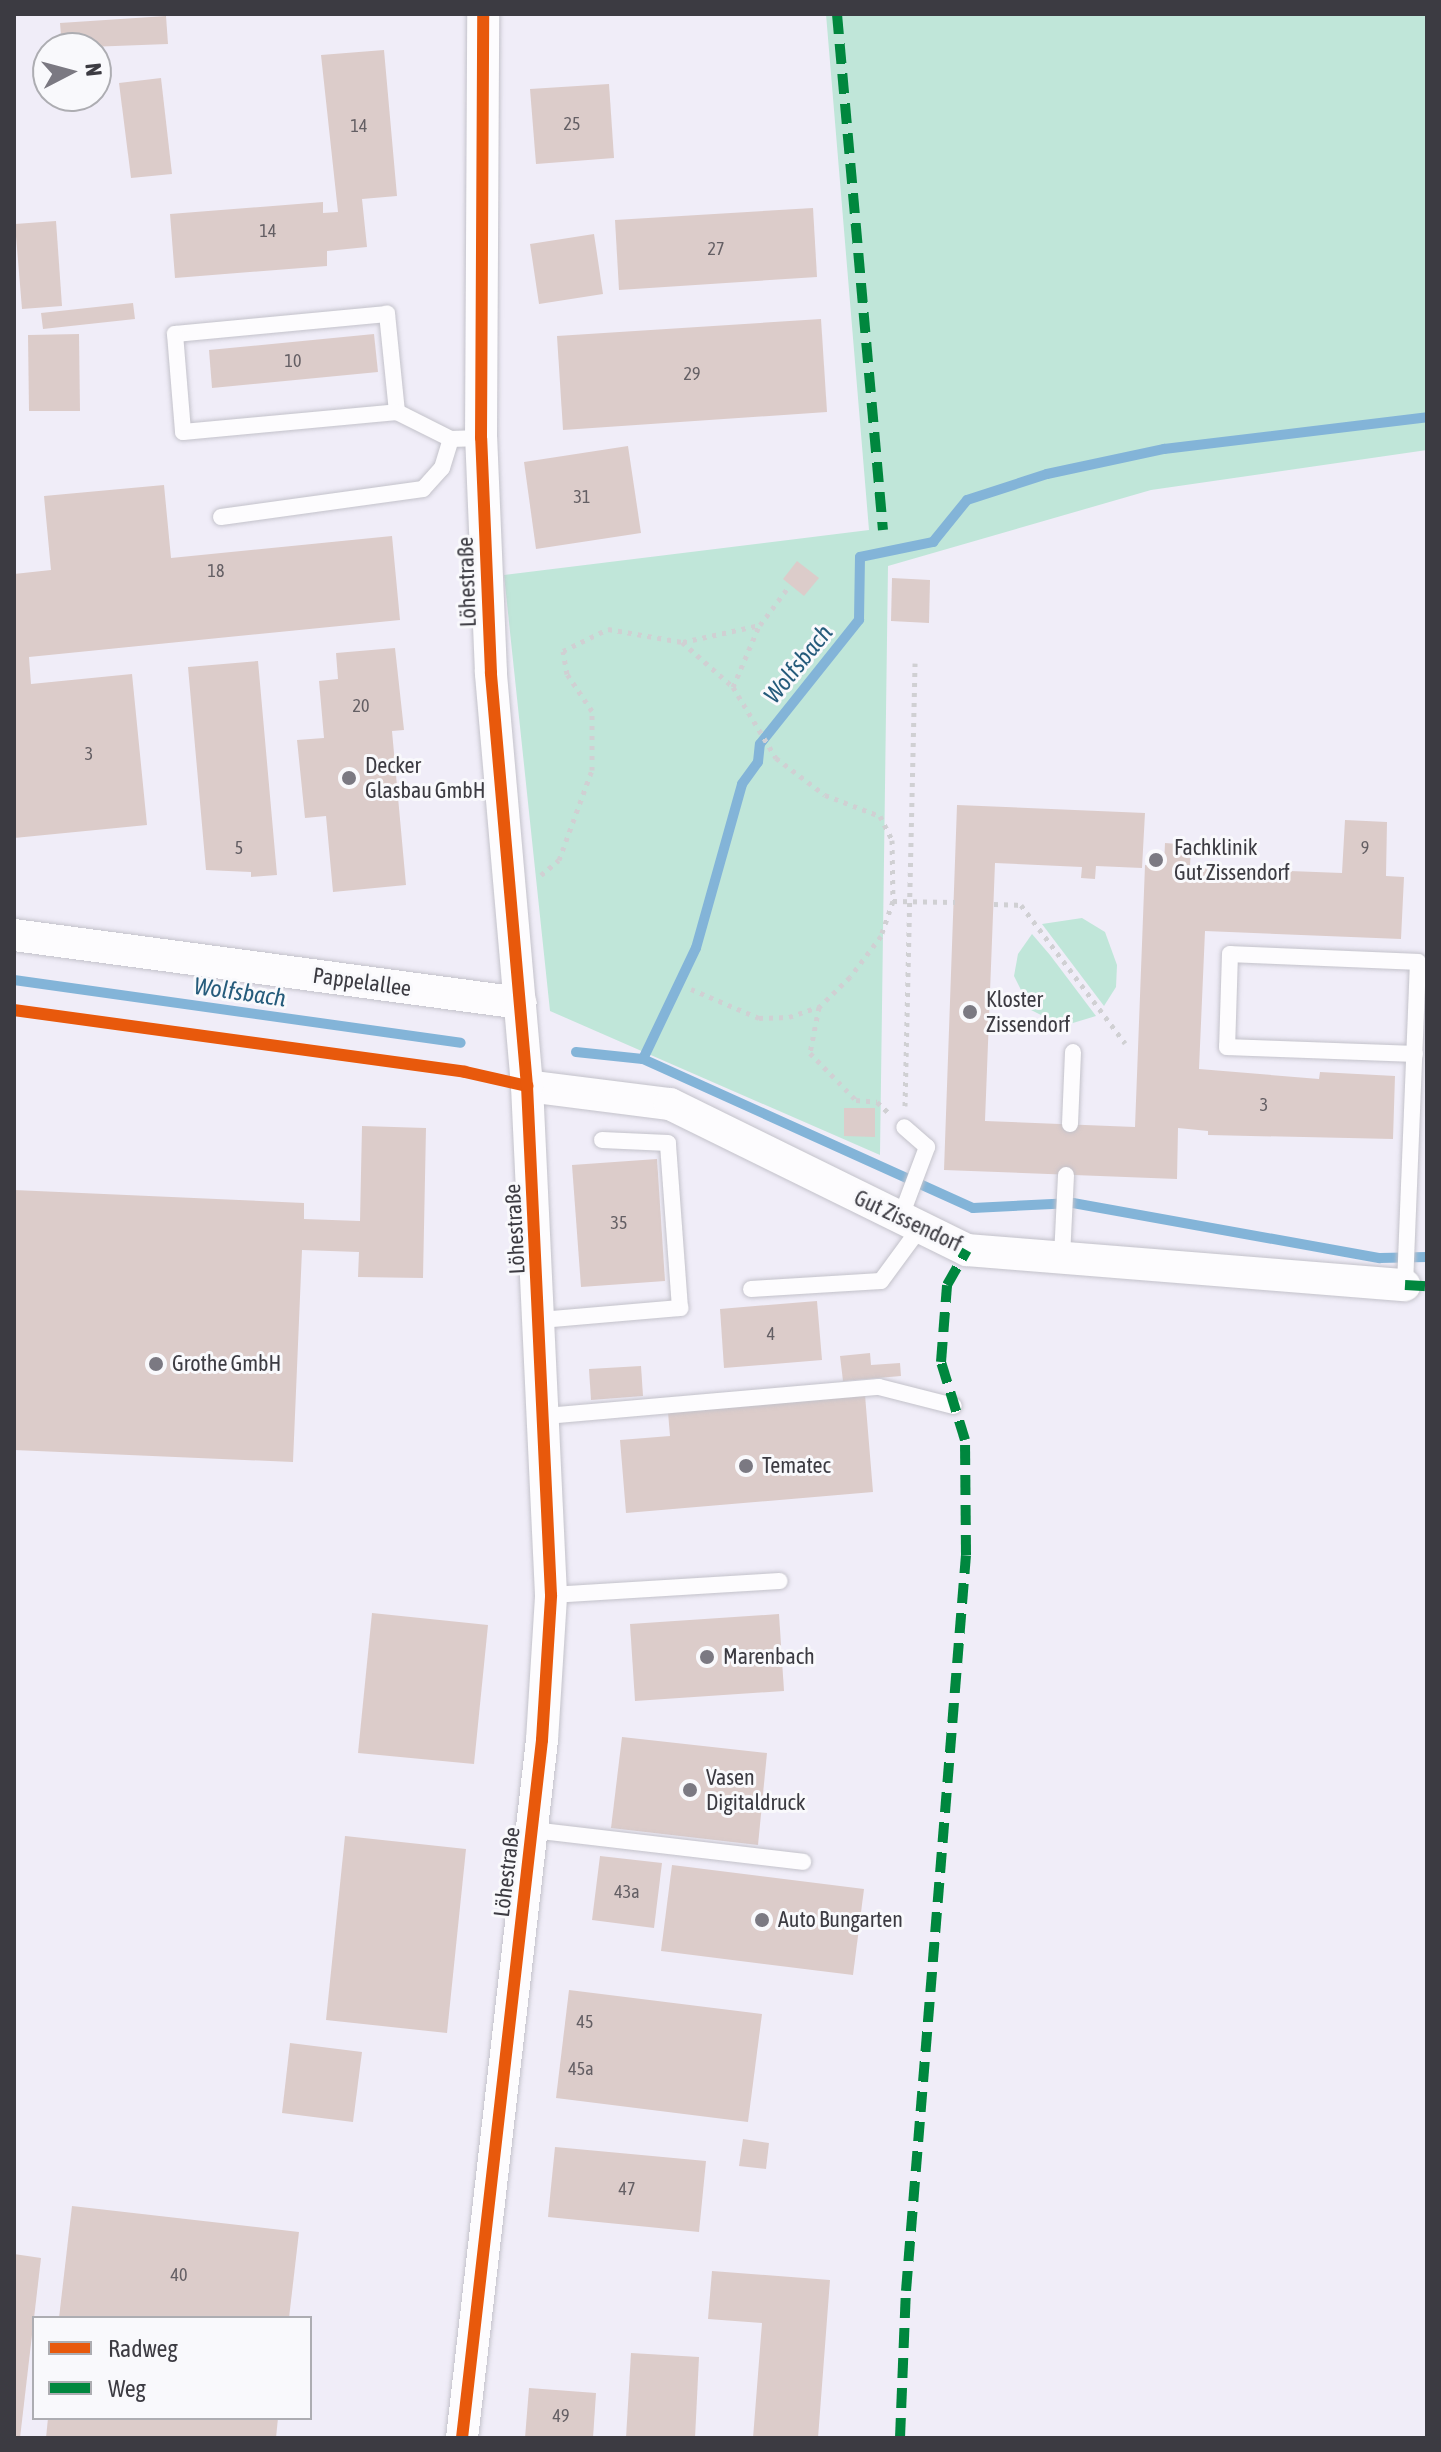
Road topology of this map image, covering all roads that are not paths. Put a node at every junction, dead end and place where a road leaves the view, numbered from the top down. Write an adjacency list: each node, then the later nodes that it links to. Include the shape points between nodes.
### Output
1 (483, 14): 3 (street, Löhestraße)
2 (397, 412): 2 (lane, via 183,432 175,334 387,314); 3 (lane)
3 (466, 438): 4 (lane, via 423,489); 6 (street, Löhestraße)
4 (221, 517)
5 (14, 935): 6 (street, Pappelallee)
6 (520, 1003): 9 (street, Löhestraße)
7 (1073, 1052): 10 (lane)
8 (1415, 1054): 8 (lane, via 1418,962 1230,954 1227,1047); 16 (lane)
9 (527, 1086): 14 (street, Gut Zissendorf, via 670,1104); 18 (street, Löhestraße)
10 (1070, 1124)
11 (904, 1127): 14 (lane, via 927,1147)
12 (602, 1140): 18 (lane, via 668,1143 680,1308)
13 (1066, 1181): 15 (lane)
14 (910, 1214): 15 (street, Gut Zissendorf, via 967,1250); 17 (lane, via 881,1281)
15 (1062, 1257): 16 (street, Gut Zissendorf)
16 (1405, 1280)
17 (751, 1289)
18 (540, 1320): 20 (street, Löhestraße)
19 (954, 1406): 20 (lane, via 879,1387)
20 (546, 1416): 22 (street, Löhestraße)
21 (780, 1581): 22 (lane)
22 (551, 1595): 23 (street, Löhestraße)
23 (532, 1830): 24 (lane); 25 (street, Löhestraße)
24 (803, 1862)
25 (462, 2438)

